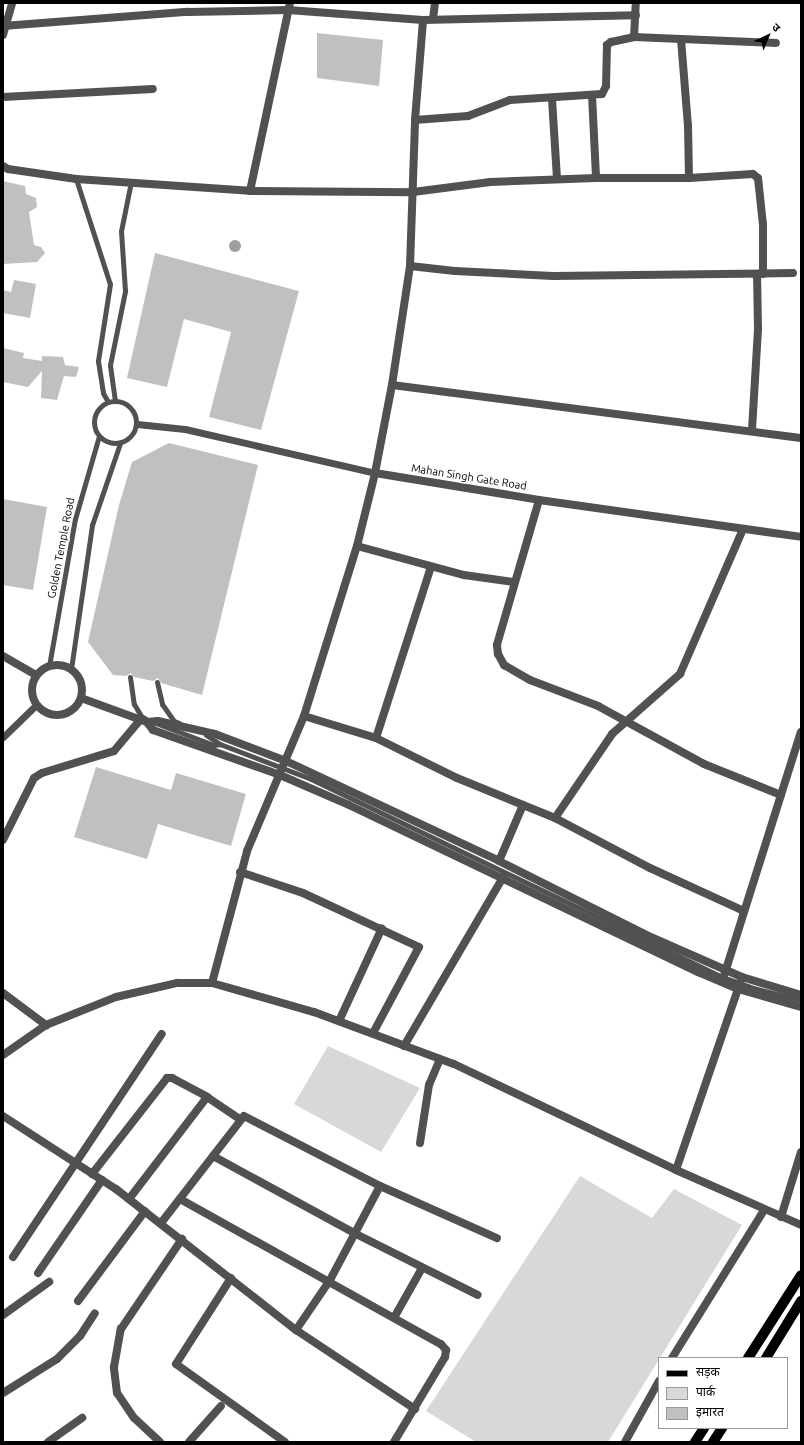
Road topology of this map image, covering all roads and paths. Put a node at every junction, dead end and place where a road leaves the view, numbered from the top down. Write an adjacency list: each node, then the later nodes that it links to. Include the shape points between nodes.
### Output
1 (12, 3): 10 (street)
2 (185, 3): 6 (street)
3 (435, 3): 8 (street)
4 (636, 3): 7 (street)
5 (289, 6): 6 (street); 9 (street); 26 (street)
6 (188, 12): 10 (street)
7 (636, 15): 8 (street); 12 (street)
8 (433, 19): 9 (street)
9 (423, 20): 19 (street)
10 (4, 26): 11 (street)
11 (3, 35)
12 (634, 37): 13 (street); 16 (street, via 607,45 605,89 602,94)
13 (681, 39): 14 (street); 22 (street)
14 (776, 43)
15 (153, 89): 17 (street)
16 (592, 95): 18 (street); 21 (street)
17 (3, 97)
18 (552, 99): 19 (street, via 510,100 468,116); 23 (street)
19 (415, 120): 27 (street)
20 (3, 166): 24 (street, via 8,169)
21 (596, 178): 22 (street); 23 (street)
22 (689, 178): 30 (street, via 749,174 757,176 763,225)
23 (557, 179): 27 (street, via 490,182)
24 (76, 180): 25 (street); 33 (lane, via 110,284 98,361 103,393)
25 (131, 182): 26 (street); 32 (lane, via 121,231 125,291 110,365)
26 (250, 191): 27 (street)
27 (413, 192): 28 (street)
28 (410, 266): 30 (street, via 455,272 553,276); 31 (street)
29 (793, 273): 30 (street)
30 (760, 274): 35 (street)
31 (392, 385): 35 (street); 39 (street)
32 (115, 401): 33 (lane); 34 (lane, via 128,405)
33 (108, 402): 36 (lane, via 97,410 94,417 95,430)
34 (137, 424): 38 (lane, via 131,437); 39 (street, Mahan Singh Gate Road, via 185,429)
35 (752, 430): 37 (street)
36 (99, 436): 38 (lane, via 108,443); 47 (lane, Golden Temple Road, via 74,519)
37 (801, 438)
38 (120, 443): 48 (lane, via 92,525)
39 (375, 473): 40 (street, Mahan Singh Gate Road); 43 (street)
40 (539, 500): 41 (street, Mahan Singh Gate Road); 45 (street)
41 (743, 529): 42 (street, Mahan Singh Gate Road); 56 (street, via 680,674)
42 (801, 537)
43 (358, 546): 44 (street); 54 (street)
44 (431, 567): 45 (street, via 478,578); 59 (street)
45 (514, 582): 56 (street, via 498,645 498,654 504,665 516,674 598,706)
46 (3, 656): 49 (street)
47 (49, 666): 48 (street, via 61,665); 49 (street)
48 (71, 669): 52 (street, via 81,682)
49 (36, 675): 53 (street, via 31,690)
50 (130, 676): 60 (lane, via 134,704 141,716 162,727 214,745)
51 (157, 682): 60 (lane, via 162,704 174,721 216,739)
52 (81, 698): 53 (street, via 72,711 65,714 49,714); 55 (street)
53 (36, 705): 58 (street)
54 (304, 716): 59 (street); 61 (street)
55 (143, 721): 61 (street, via 158,721 215,734); 62 (street, via 153,730); 66 (street, via 114,750 42,772 34,778)
56 (626, 721): 63 (street, via 704,764); 65 (street, via 612,734)
57 (801, 732): 63 (street)
58 (3, 737)
59 (376, 738): 64 (street, via 424,763)
60 (220, 744): 79 (lane, via 311,779 720,976 753,988)
61 (286, 761): 62 (street); 67 (street)
62 (280, 775): 68 (street); 69 (street)
63 (781, 795): 70 (street)
64 (523, 805): 65 (street); 67 (street)
65 (556, 818): 70 (street, via 650,868)
66 (3, 840)
67 (499, 861): 72 (street, via 653,938)
68 (240, 872): 71 (street, via 303,893); 75 (street)
69 (503, 878): 74 (street); 85 (street)
70 (744, 911): 72 (street)
71 (382, 928): 81 (street); 83 (street, via 419,947)
72 (726, 970): 73 (street); 74 (street)
73 (742, 977): 76 (street); 78 (street)
74 (722, 982): 76 (street)
75 (212, 983): 81 (street); 82 (street, via 177,984 116,996)
76 (738, 989): 80 (street); 95 (street)
77 (3, 993): 82 (street)
78 (801, 995)
79 (801, 1000)
80 (801, 1007)
81 (339, 1021): 83 (street)
82 (46, 1025): 86 (street)
83 (373, 1033): 85 (street)
84 (162, 1034): 94 (street)
85 (404, 1046): 87 (street)
86 (3, 1055)
87 (440, 1059): 91 (street, via 429,1085); 95 (street)
88 (207, 1097): 90 (street); 96 (street, via 172,1078 167,1078); 100 (street)
89 (3, 1116): 94 (street)
90 (240, 1119): 93 (street); 98 (street, via 247,1117)
91 (420, 1142)
92 (801, 1152): 103 (street)
93 (212, 1156): 99 (street); 106 (street)
94 (76, 1162): 96 (street); 109 (street)
95 (676, 1170): 101 (street)
96 (92, 1174): 97 (street)
97 (102, 1180): 100 (street); 111 (street)
98 (380, 1186): 106 (street); 107 (street)
99 (180, 1198): 104 (street); 114 (street)
100 (129, 1199): 102 (street)
101 (764, 1210): 103 (street); 123 (street)
102 (145, 1211): 104 (street); 117 (street)
103 (781, 1217): 105 (street)
104 (161, 1224): 108 (street)
105 (801, 1225)
106 (356, 1234): 110 (street); 114 (street)
107 (497, 1238)
108 (182, 1239): 113 (street); 133 (street, via 121,1330 114,1367 117,1393 134,1418)
109 (13, 1257)
110 (422, 1268): 116 (street); 121 (street)
111 (38, 1273)
112 (801, 1275): 124 (main road)
113 (231, 1278): 122 (street); 136 (street, via 176,1364)
114 (330, 1280): 121 (street); 122 (street)
115 (49, 1282): 120 (street)
116 (478, 1295)
117 (78, 1301)
118 (801, 1301): 125 (main road)
119 (95, 1314): 127 (street, via 80,1336 57,1359)
120 (3, 1315)
121 (395, 1316): 129 (street, via 441,1344 446,1350 445,1357)
122 (296, 1330): 129 (street)
123 (673, 1357)
124 (749, 1357)
125 (767, 1357)
126 (658, 1382): 138 (street)
127 (3, 1393)
128 (221, 1406): 135 (street)
129 (415, 1409): 137 (street)
130 (82, 1418): 134 (street)
131 (703, 1429): 139 (main road)
132 (721, 1429): 140 (main road)
133 (159, 1441)
134 (48, 1442)
135 (189, 1442)
136 (285, 1442)
137 (394, 1442)
138 (625, 1442)
139 (695, 1442)
140 (713, 1442)

